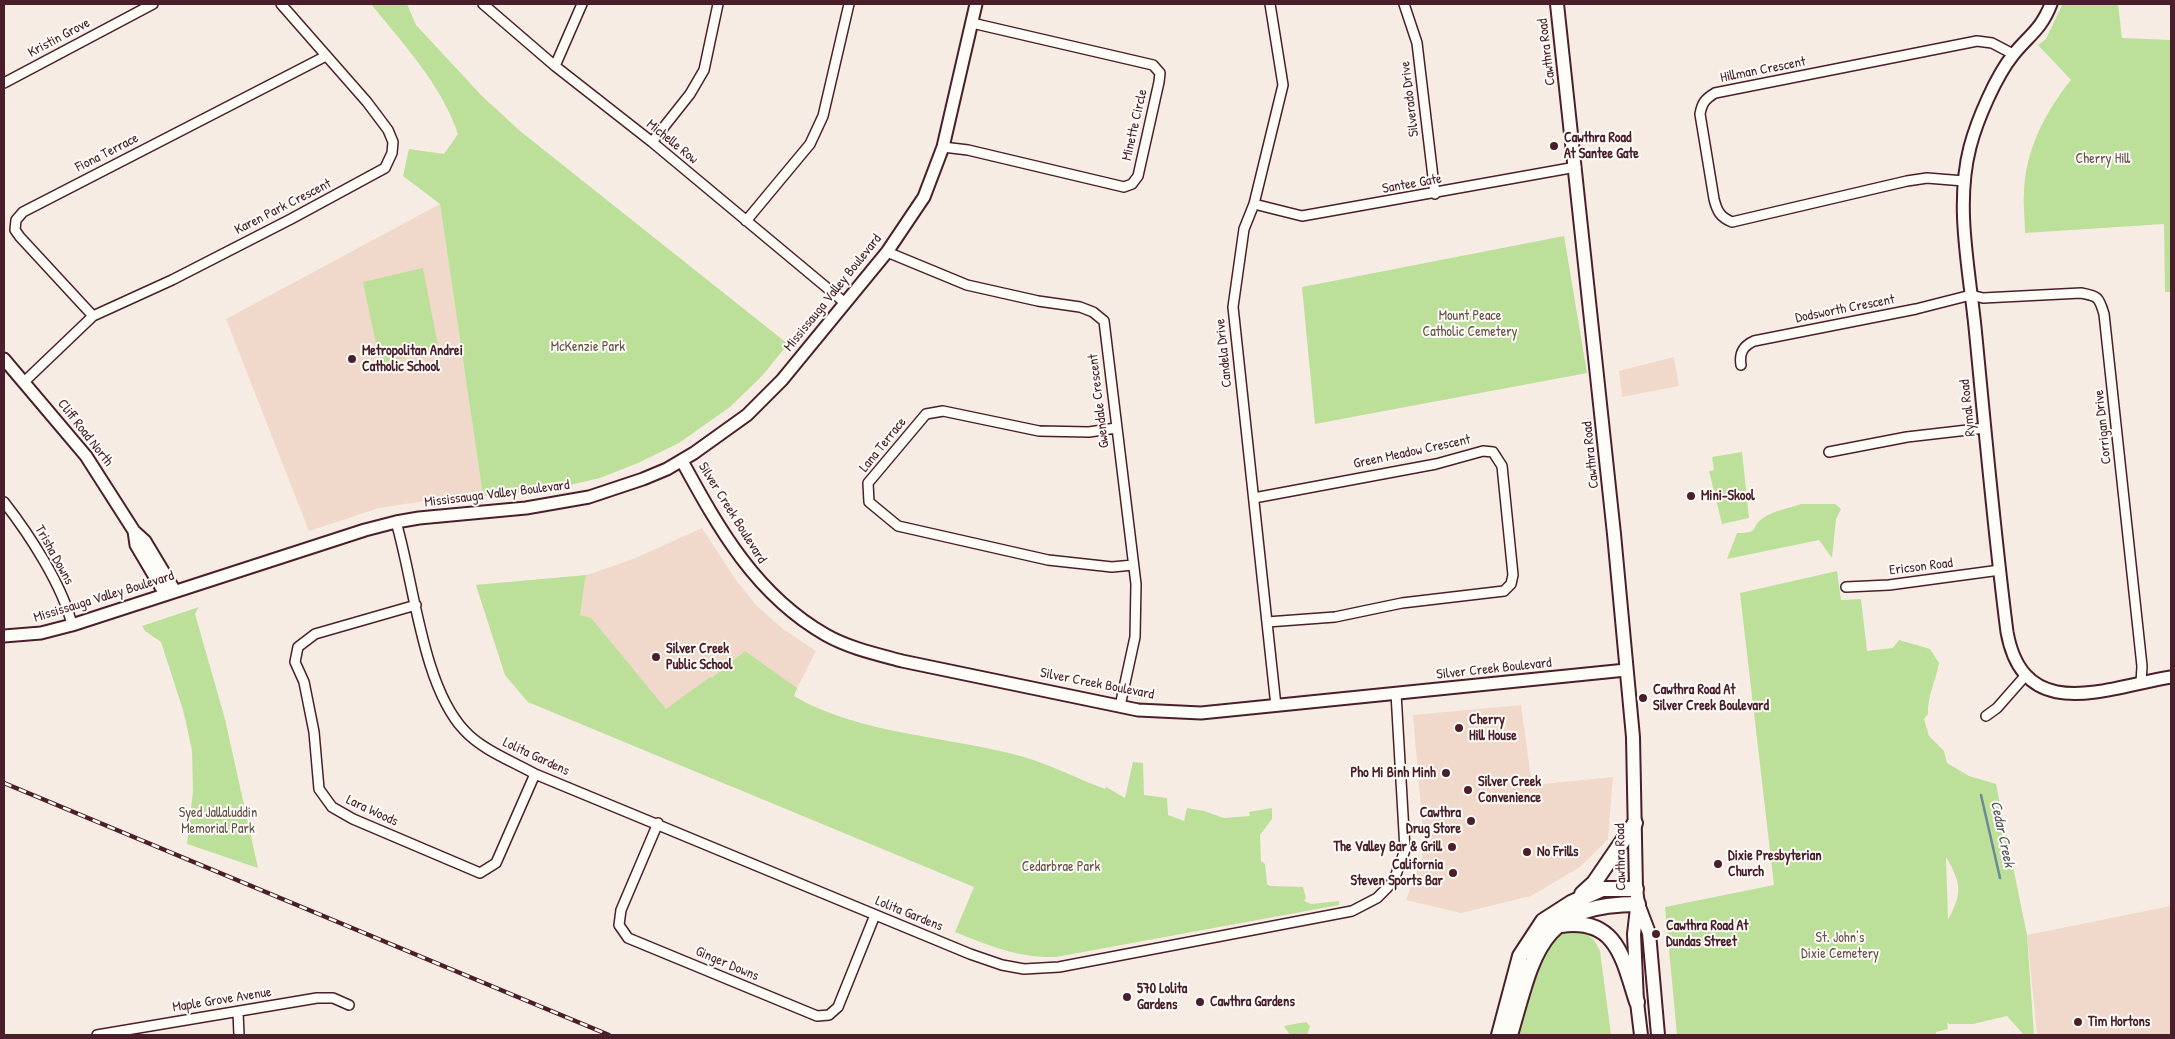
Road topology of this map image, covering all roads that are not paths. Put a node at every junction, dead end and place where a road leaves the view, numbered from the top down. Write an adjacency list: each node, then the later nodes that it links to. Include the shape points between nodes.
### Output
1 (153, 4): 16 (street, Kristin Grove)
2 (281, 4): 14 (street, Karen Park Crescent)
3 (483, 4): 15 (street, Michelle Row)
4 (582, 4): 15 (street)
5 (718, 4): 17 (street, via 704,70 690,94)
6 (849, 4): 23 (street, via 823,116 810,144)
7 (976, 4): 12 (street, Mississauga Valley Boulevard)
8 (1270, 4): 22 (street, Candela Drive, via 1283,85)
9 (1404, 4): 21 (street, Silverado Drive, via 1417,43)
10 (1557, 4): 19 (main road, Cawthra Road)
11 (2051, 4): 13 (street, Rymal Road, via 2036,31)
12 (972, 23): 18 (street, Mississauga Valley Boulevard); 18 (street, Minette Circle, via 1153,65 1160,73 1159,82 1138,176 1124,188 968,150)
13 (2014, 54): 20 (street, Rymal Road, via 1981,112); 20 (street, Hillman Crescent, via 1992,43 1977,40 1715,93 1702,105 1700,114 1717,211 1732,222 1907,181 1927,178)
14 (326, 56): 27 (street, Karen Park Crescent, via 388,130 393,142 385,168 172,280); 27 (street, Fiona Terrace, via 18,217 15,230 20,237)
15 (555, 66): 17 (street, Michelle Row)
16 (4, 83)
17 (652, 142): 23 (street, Michelle Row)
18 (943, 147): 24 (street, Mississauga Valley Boulevard, via 924,197)
19 (1576, 167): 21 (street, Santee Gate); 46 (main road, Cawthra Road)
20 (1964, 181): 25 (street, Rymal Road)
21 (1435, 194): 22 (street, Santee Gate, via 1302,216)
22 (1254, 204): 35 (street, Candela Drive, via 1244,229 1233,307)
23 (746, 221): 26 (street, Michelle Row)
24 (887, 252): 26 (street, Mississauga Valley Boulevard); 31 (street, Gwendale Crescent, via 967,285 1093,312 1104,321)
25 (1971, 295): 29 (street, Dodsworth Crescent, via 1754,341 1742,351); 32 (street, Rymal Road); 49 (street, Corrigan Drive, via 1983,298 2081,293 2094,295 2100,300 2108,347 2142,666)
26 (844, 302): 34 (street, Mississauga Valley Boulevard, via 782,380 747,416)
27 (93, 316): 30 (street, Karen Park Crescent)
28 (4, 359): 30 (street, Cliff Road North)
29 (1742, 365)
30 (24, 382): 41 (street, Cliff Road North, via 86,456 134,531 145,541)
31 (1116, 428): 38 (street, Gwendale Crescent); 38 (street, Lana Terrace, via 1089,432 1039,431 943,411 926,414 868,483 869,502 898,526 1048,560 1112,567)
32 (1984, 428): 33 (street, via 1907,437); 39 (street, Rymal Road)
33 (1829, 452)
34 (682, 460): 37 (street, Mississauga Valley Boulevard, via 643,479 568,502); 51 (street, Silver Creek Boulevard, via 748,568 783,605 827,635 869,653 902,661)
35 (1254, 498): 43 (street, Candela Drive); 43 (street, Green Meadow Crescent, via 1436,464 1483,451 1492,452 1502,466 1513,575 1504,591 1402,603 1335,617)
36 (4, 502): 44 (street, Trisha Downs, via 44,564 69,610)
37 (396, 522): 41 (street, Mississauga Valley Boulevard); 42 (street, Lolita Gardens)
38 (1134, 564): 51 (street, Gwendale Crescent, via 1135,637)
39 (2000, 570): 40 (street, Ericson Road, via 1888,585); 47 (street, Rymal Road, via 2009,643)
40 (1846, 587)
41 (170, 593): 44 (street, Mississauga Valley Boulevard)
42 (416, 605): 54 (street, Lolita Gardens, via 434,680 448,709 464,731); 54 (street, Lara Woods, via 316,634 298,647 295,662 304,682 314,732 319,789 332,807 353,819 480,873 496,863)
43 (1267, 622): 52 (street, Candela Drive)
44 (72, 625): 45 (street, Mississauga Valley Boulevard, via 41,633)
45 (4, 636)
46 (1626, 670): 50 (street, Silver Creek Boulevard); 56 (main road, Cawthra Road, via 1633,736)
47 (2026, 675): 49 (street, Rymal Road, via 2043,688 2067,695); 53 (street)
48 (2171, 678): 49 (street, Rymal Road)
49 (2141, 682)
50 (1396, 693): 52 (street, Silver Creek Boulevard); 60 (street, Lolita Gardens, via 1405,850 1394,880 1377,898 1352,911 1059,967 1024,969 970,954)
51 (1120, 706): 52 (street, Silver Creek Boulevard, via 1201,713)
52 (1276, 706)
53 (1986, 716)
54 (535, 774): 55 (street, Lolita Gardens)
55 (658, 823): 60 (street, Lolita Gardens); 60 (street, Ginger Downs, via 621,910 619,925 628,938 816,1016 830,1015 838,1007)
56 (1635, 823): 57 (main road, Cawthra Road); 58 (main road, via 1594,883)
57 (1636, 889): 58 (main road, via 1602,890); 59 (main road, Cawthra Road)
58 (1571, 903): 67 (main road, via 1542,921 1520,956)
59 (1638, 904): 61 (main road, via 1591,908 1578,912); 62 (main road, Cawthra Road, via 1634,934); 70 (main road, Cawthra Road, via 1649,933)
60 (875, 915)
61 (1558, 926): 62 (main road, via 1578,923 1601,930 1621,953); 68 (main road, via 1538,948)
62 (1637, 1002): 69 (main road, Cawthra Road)
63 (350, 1005): 64 (street, Maple Grove Avenue, via 333,998 317,998)
64 (238, 1012): 65 (street, Maple Grove Avenue); 66 (street)
65 (100, 1035)
66 (240, 1035)
67 (1499, 1035)
68 (1510, 1035)
69 (1641, 1035)
70 (1658, 1035)

